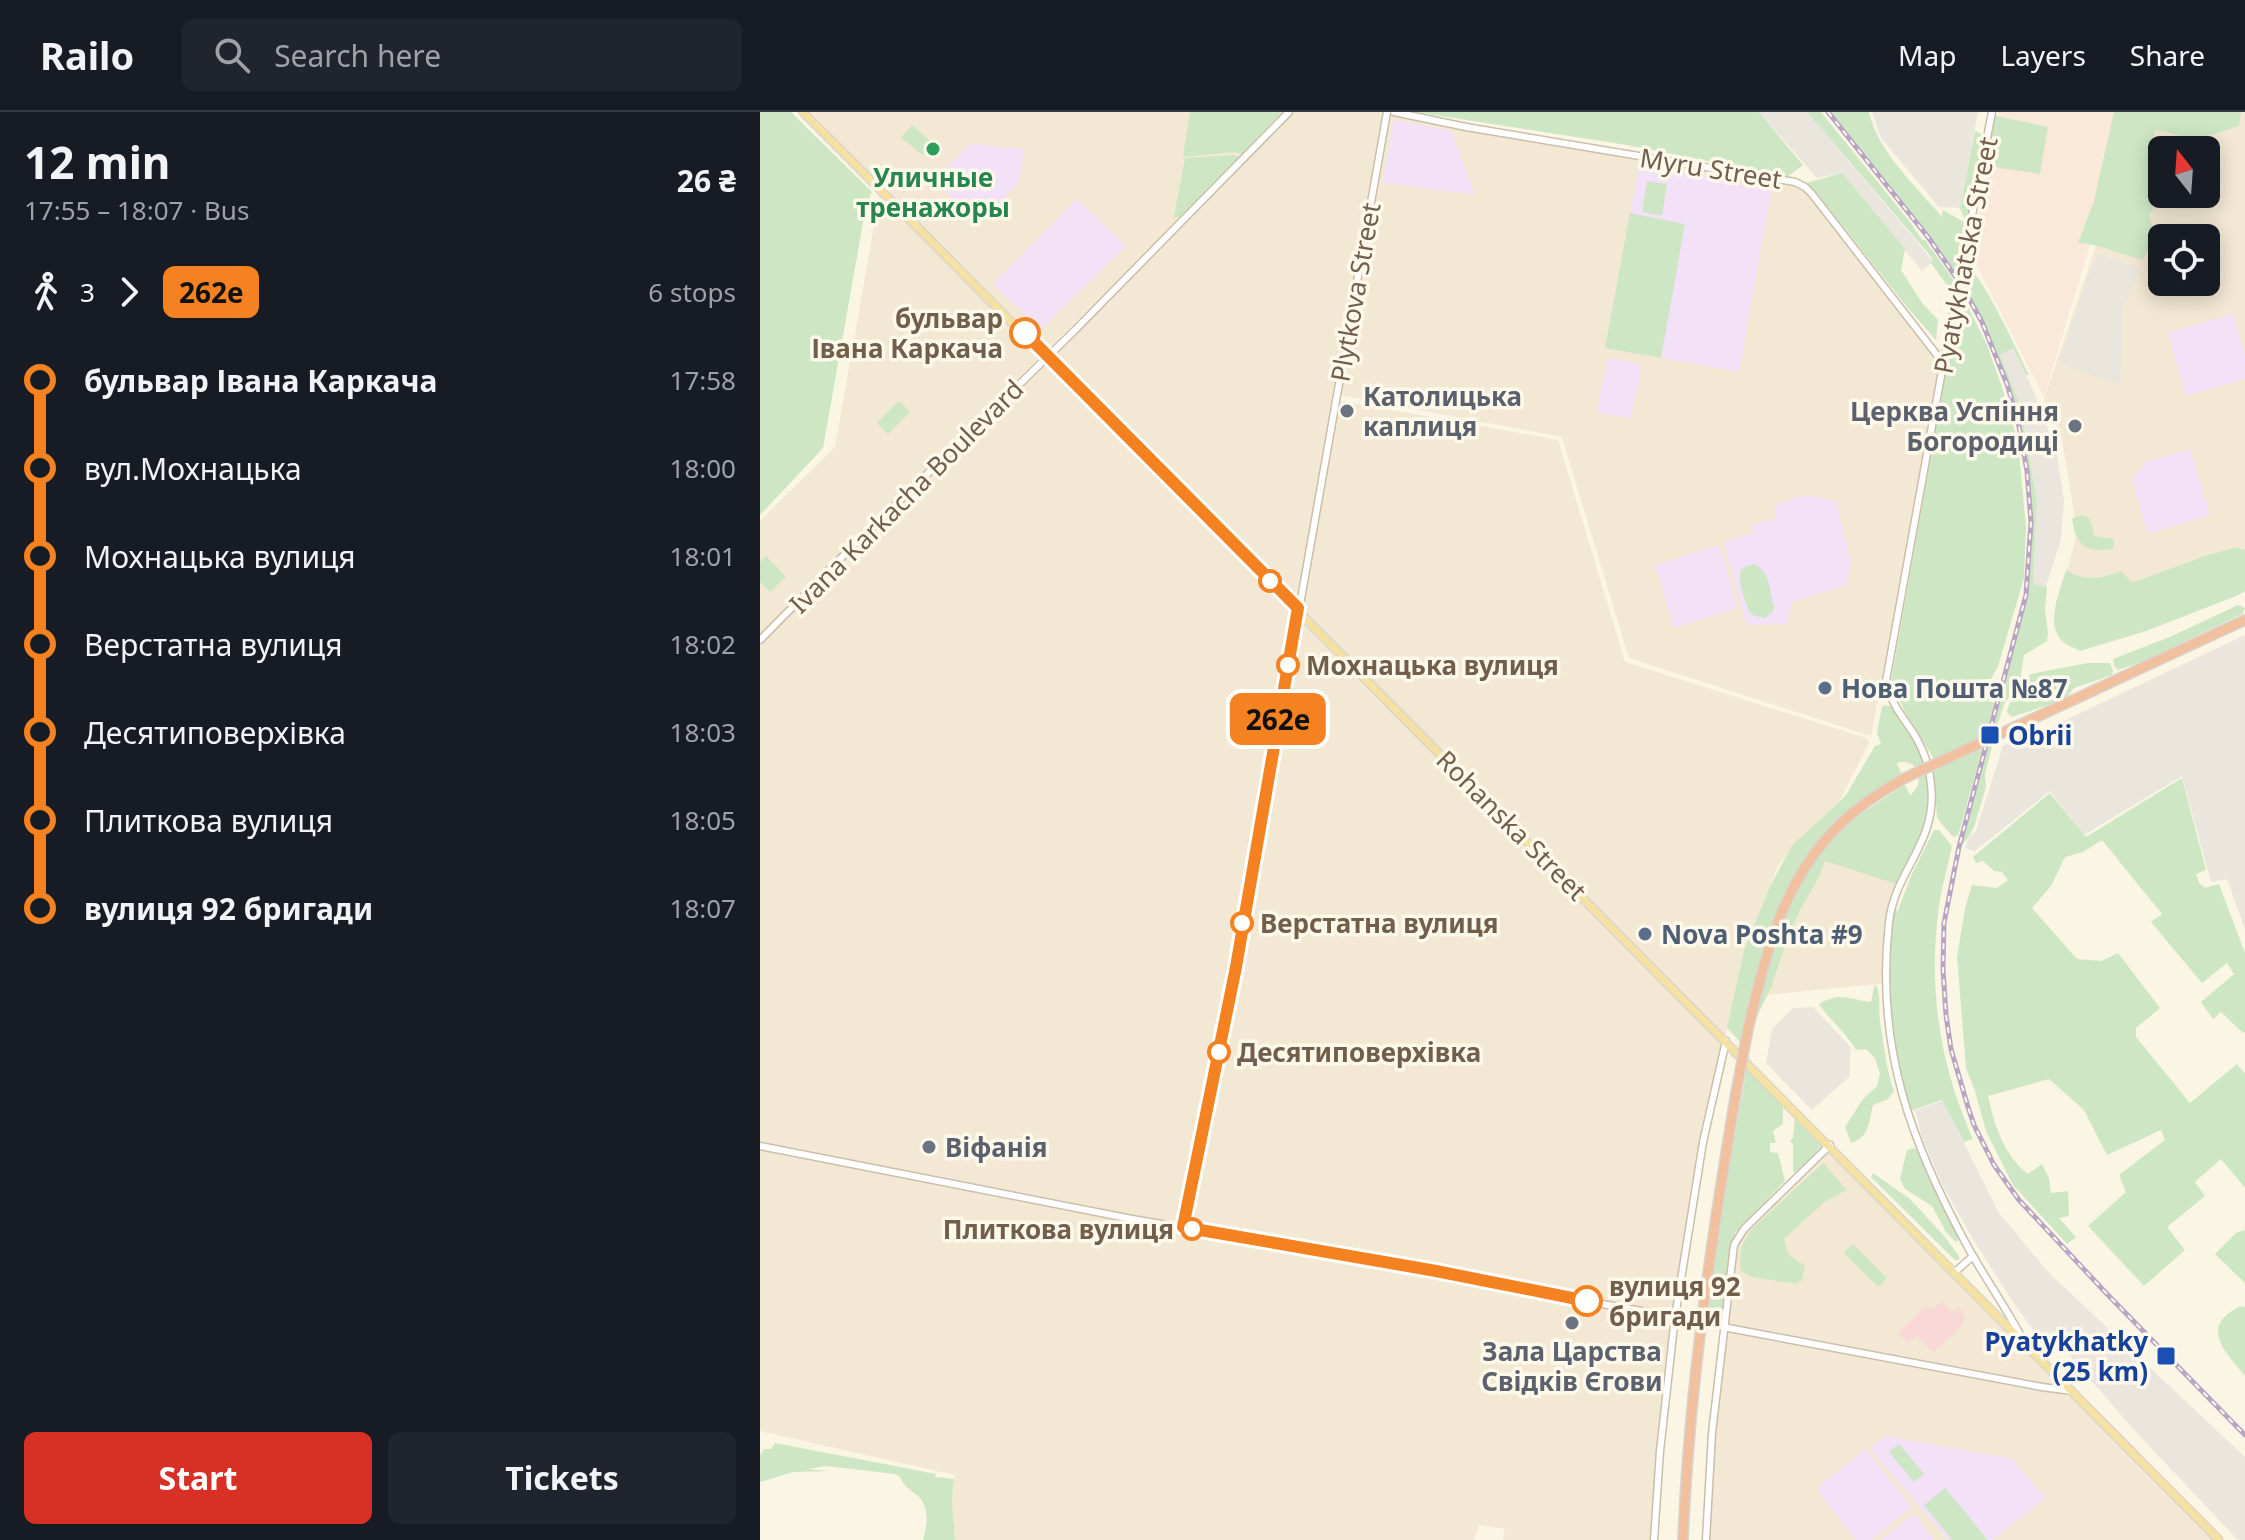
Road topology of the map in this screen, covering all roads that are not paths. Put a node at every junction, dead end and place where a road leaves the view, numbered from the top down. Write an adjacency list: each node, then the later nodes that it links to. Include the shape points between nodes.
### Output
1 (803, 112): 6 (main road, Rohanska Street)
2 (1289, 112): 6 (street, Ivana Karkacha Boulevard)
3 (1387, 112): 8 (street, Plytkova Street)
4 (1394, 112): 7 (street, Myru Street, via 1795,182 1812,194)
5 (1992, 112): 7 (street, Pyatykhatska Street)
6 (1048, 355): 8 (main road, Rohanska Street); 10 (street, Ivana Karkacha Boulevard)
7 (1943, 365): 15 (street, Pyatykhatska Street, via 1886,681 1891,700 1924,754 1933,808 1890,918 1887,983 1896,1072 1919,1147)
8 (1298, 608): 11 (main road, Rohanska Street); 14 (street, Plytkova Street, via 1236,967)
9 (2245, 620): 22 (highway, bridge, via 1907,777 1855,811 1823,842 1798,879 1771,937 1736,1093 1704,1296)
10 (760, 640)
11 (1726, 1041): 12 (main road, Rohanska Street); 17 (street, via 1703,1142)
12 (1830, 1145): 16 (main road, Rohanska Street); 18 (street, via 1738,1235)
13 (760, 1146): 14 (street)
14 (1183, 1227): 17 (street)
15 (1973, 1256): 16 (street); 19 (street)
16 (1955, 1272): 19 (main road, Rohanska Street)
17 (1675, 1317): 21 (street)
18 (1723, 1327): 20 (street); 23 (street)
19 (2024, 1340): 20 (main road, Rohanska Street)
20 (2072, 1391): 24 (main road, Rohanska Street)
21 (1654, 1540)
22 (1683, 1540)
23 (1706, 1540)
24 (2219, 1540)

